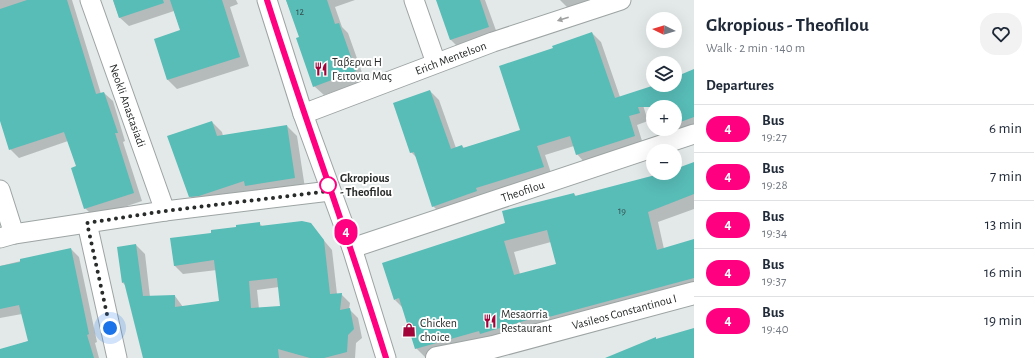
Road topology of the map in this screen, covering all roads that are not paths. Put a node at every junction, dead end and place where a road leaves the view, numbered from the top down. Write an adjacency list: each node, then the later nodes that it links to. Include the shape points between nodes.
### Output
1 (90, 0): 10 (street, Neokli Anastasiadi)
2 (267, 0): 6 (street)
3 (414, 0): 5 (street)
4 (620, 0): 5 (street, Erich Mentelson, one-way to 5)
5 (436, 63): 6 (street, Erich Mentelson)
6 (303, 114): 9 (street)
7 (694, 134): 13 (street, Theofilou)
8 (0, 190): 12 (street)
9 (330, 191): 10 (street); 13 (street)
10 (165, 211): 11 (street)
11 (87, 223): 12 (street); 15 (street)
12 (7, 236)
13 (352, 248): 16 (street)
14 (694, 293): 17 (main road, Vasileos Constantinou I, via 493,347)
15 (117, 358)
16 (386, 358)
17 (438, 358)

